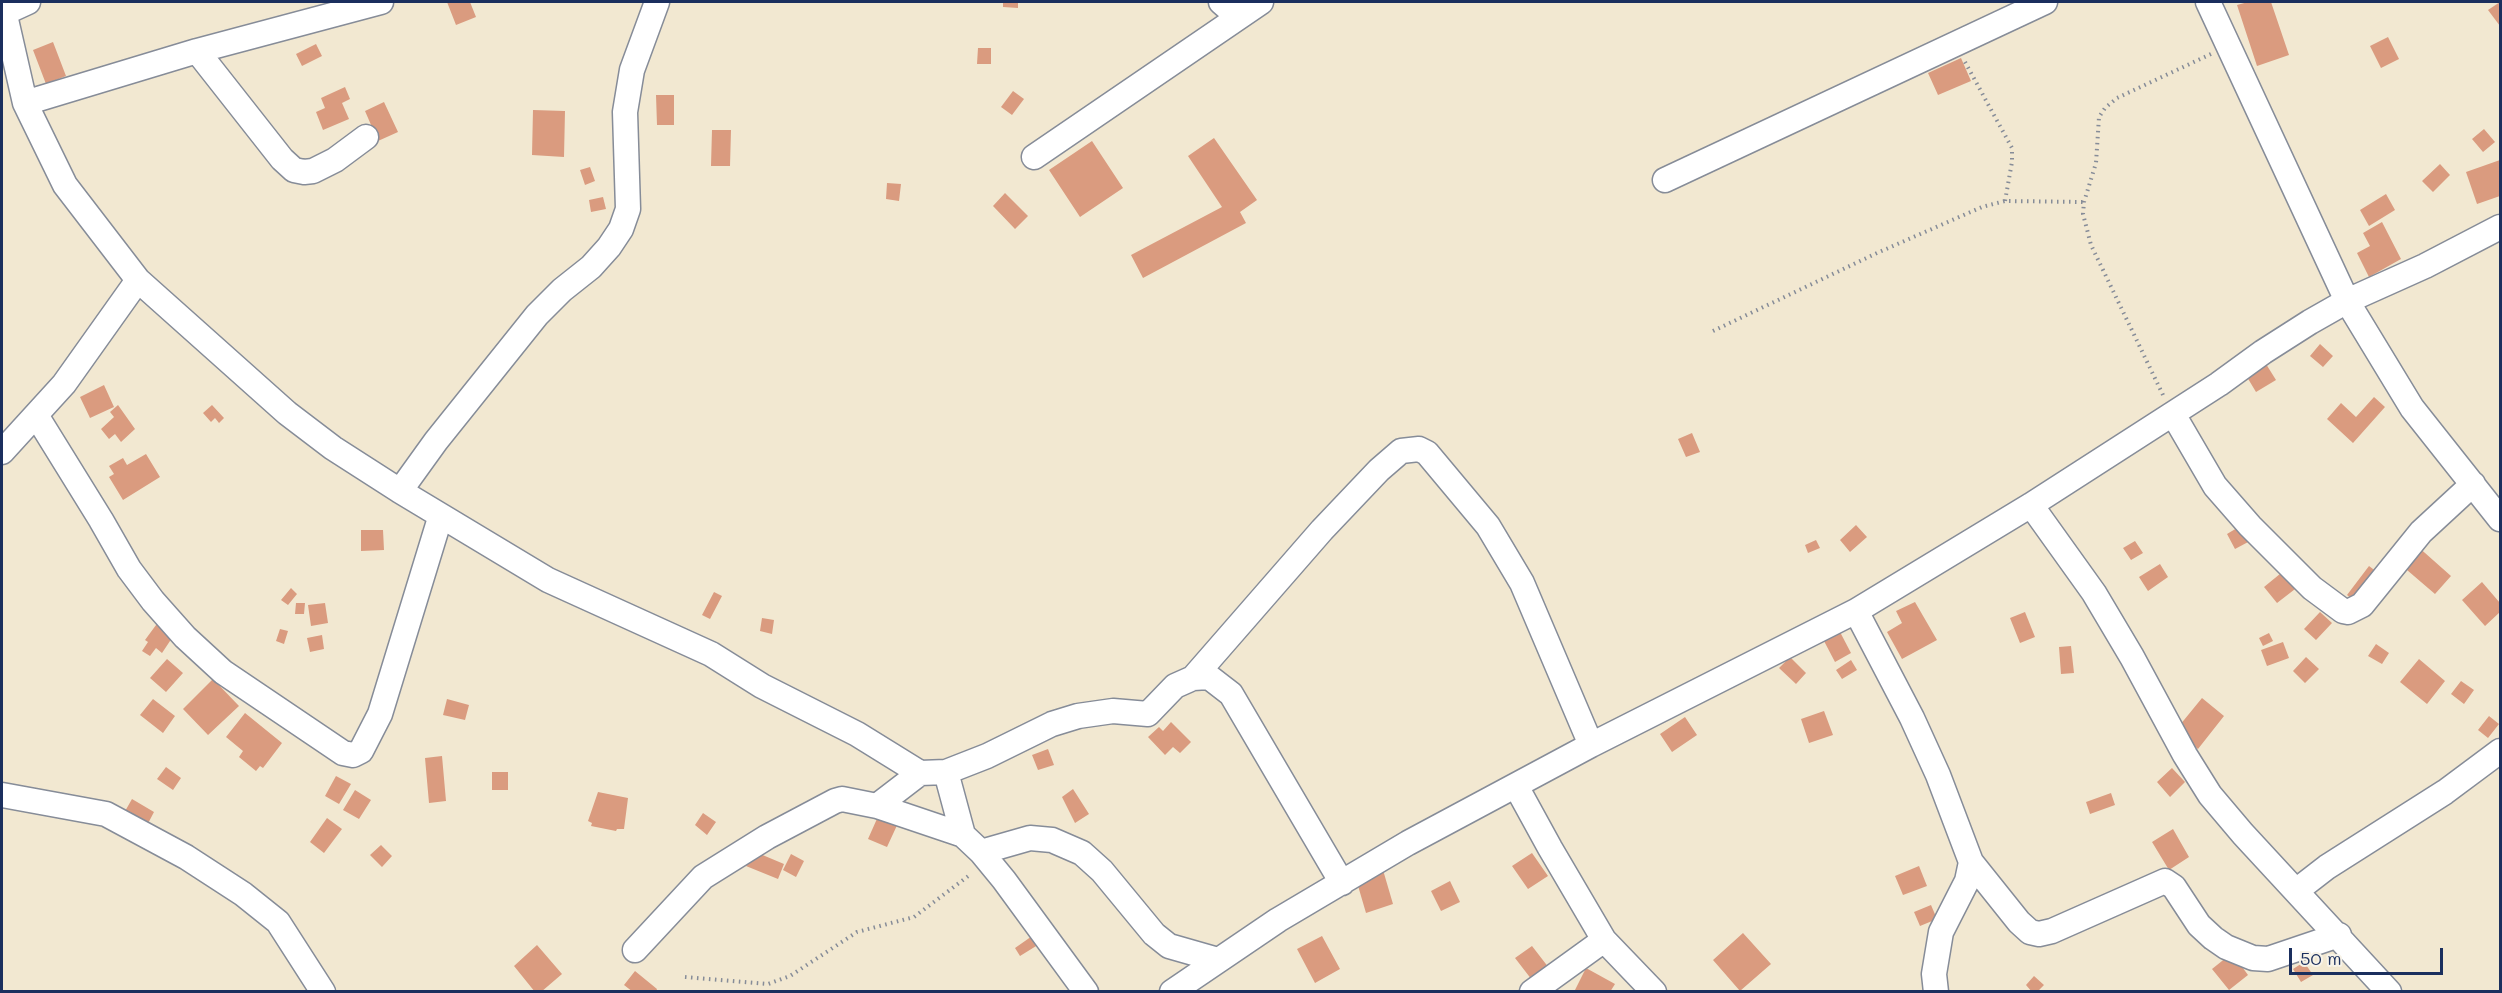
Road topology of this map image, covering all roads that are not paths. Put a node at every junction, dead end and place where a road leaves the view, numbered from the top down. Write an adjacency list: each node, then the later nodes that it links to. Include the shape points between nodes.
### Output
1 (28, 2): 7 (street)
2 (381, 2): 9 (street)
3 (657, 2): 21 (street, via 632,70 626,112 628,208 621,229 591,267 537,315)
4 (1261, 2): 8 (street)
5 (2045, 2): 13 (street)
6 (2208, 2): 16 (street)
7 (3, 7): 10 (street)
8 (1229, 9): 12 (street)
9 (197, 51): 10 (street); 11 (street, via 294,170 313,171)
10 (25, 103): 15 (street, via 65,185)
11 (366, 137)
12 (1034, 157)
13 (1665, 180)
14 (2500, 227): 16 (street)
15 (138, 280): 18 (street, via 69,377); 21 (street, via 287,413)
16 (2347, 301): 17 (street); 20 (street, via 2412,408)
17 (2173, 414): 20 (street, via 2216,486 2250,526 2312,588 2343,611 2362,605 2421,532); 22 (street)
18 (36, 415): 19 (street); 23 (street, via 129,569 185,637 223,672 343,753 353,755 361,751 380,714)
19 (2, 452)
20 (2473, 484): 24 (street)
21 (400, 491): 23 (street)
22 (2031, 506): 25 (street); 38 (street, via 2094,592 2211,795)
23 (440, 518): 30 (street, via 548,580 711,654 762,686 858,734)
24 (2500, 519)
25 (1856, 610): 27 (street); 36 (street, via 1912,718)
26 (1193, 678): 27 (street, via 1379,470 1401,450 1419,449 1488,526 1522,583); 29 (street, via 1175,686 1148,714 1113,711 1078,716); 37 (street, via 1209,677 1231,694)
27 (1591, 746): 31 (street)
28 (2500, 751): 38 (street)
29 (945, 772): 30 (street); 34 (street)
30 (920, 773): 33 (street)
31 (1516, 786): 37 (street); 40 (street)
32 (2, 795): 43 (street, via 106,814 186,857 278,922)
33 (877, 806): 34 (street); 41 (street, via 842,799 766,837 703,877)
34 (963, 835): 35 (street)
35 (984, 856): 42 (street, via 1030,838 1052,840 1082,853 1169,946); 44 (street)
36 (1971, 862): 39 (street, via 2019,922 2039,934 2165,881 2174,887 2199,925 2213,938 2253,958 2268,959); 48 (street, via 1967,881 1941,932 1934,974)
37 (1342, 883): 42 (street)
38 (2296, 891): 39 (street)
39 (2338, 935): 49 (street)
40 (1604, 940): 46 (street); 47 (street)
41 (635, 950)
42 (1218, 960): 45 (street)
43 (322, 992)
44 (1086, 992)
45 (1172, 992)
46 (1532, 992)
47 (1654, 992)
48 (1936, 992)
49 (2389, 992)

